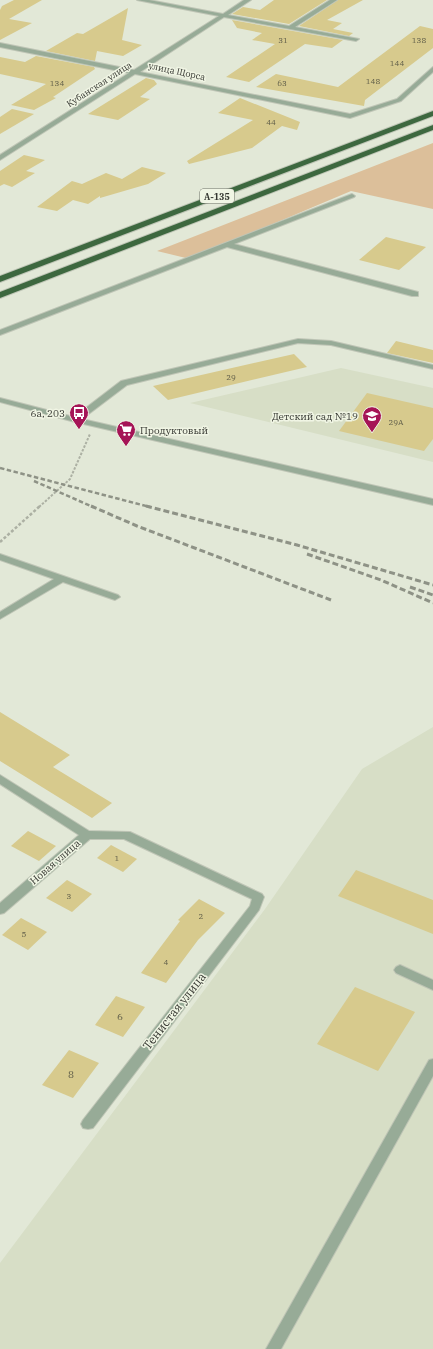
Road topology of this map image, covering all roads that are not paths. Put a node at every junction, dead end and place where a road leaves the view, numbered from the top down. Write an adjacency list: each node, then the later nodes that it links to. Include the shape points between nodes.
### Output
1 (140, 0): 5 (street)
2 (178, 0): 5 (street)
3 (248, 0): 6 (street, Кубанская улица)
4 (334, 0): 7 (street)
5 (169, 5): 6 (street)
6 (224, 16): 7 (street); 11 (street, Кубанская улица)
7 (290, 28): 8 (street)
8 (356, 39)
9 (0, 45): 11 (street, улица Щорса)
10 (433, 69): 11 (street, улица Щорса, via 399,100 350,116)
11 (135, 72): 14 (street, Кубанская улица)
12 (433, 113): 17 (highway, А-135)
13 (433, 127): 19 (highway, А-135)
14 (0, 158)
15 (352, 196): 16 (street)
16 (228, 245): 18 (street); 20 (street)
17 (0, 278)
18 (416, 294)
19 (0, 295)
20 (0, 333)
21 (433, 368): 23 (street, via 331,343 298,341 124,383)
22 (0, 400): 23 (street)
23 (75, 420): 24 (street)
24 (433, 502)
25 (0, 557): 26 (street)
26 (61, 579): 27 (street); 28 (street)
27 (116, 597)
28 (0, 616)
29 (0, 779): 30 (street, Новая улица)
30 (87, 835): 31 (street, Новая улица); 35 (street, Тенистая улица, via 126,835 258,897 255,906)
31 (0, 910)
32 (400, 970): 33 (street)
33 (433, 985)
34 (433, 1064): 36 (street)
35 (88, 1124)
36 (273, 1349)

